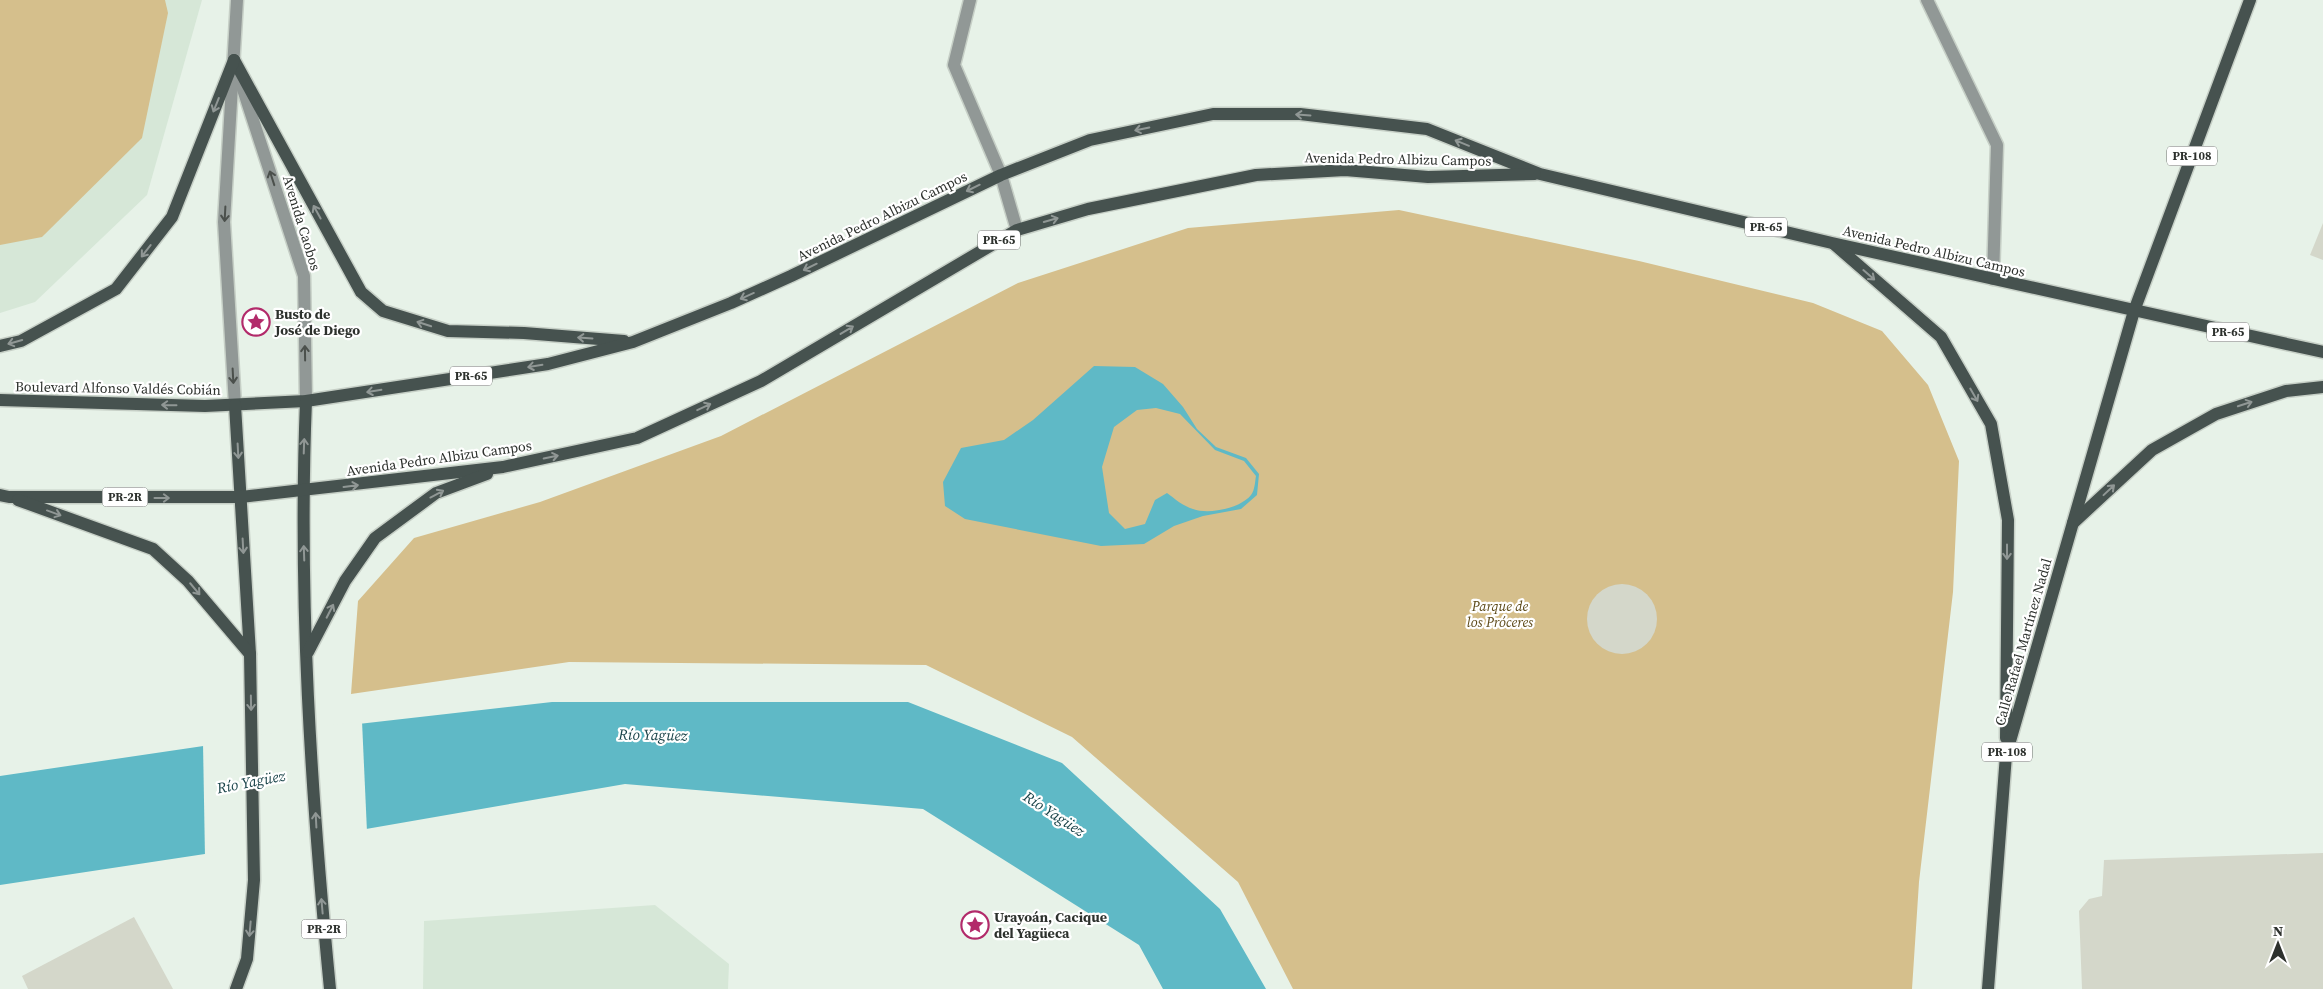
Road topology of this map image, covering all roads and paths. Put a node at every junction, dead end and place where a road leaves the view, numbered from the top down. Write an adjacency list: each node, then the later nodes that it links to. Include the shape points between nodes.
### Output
1 (237, 0): 5 (street, Avenida Caobos)
2 (970, 0): 7 (street, via 954,65)
3 (1927, 0): 10 (street, via 1997,145)
4 (2250, 0): 11 (main road, PR-108)
5 (234, 60): 12 (main road, one-way to 5, via 448,332 383,311 362,292); 13 (main road, one-way to 13, via 172,217 116,289 21,341); 17 (street, Avenida Caobos, one-way to 5, via 304,276); 18 (street, Avenida Caobos, one-way to 18, via 224,222)
6 (1540, 174): 7 (main road, Avenida Pedro Albizu Campos / PR-65, one-way to 7, via 1426,129 1300,114 1213,114 1090,140); 8 (main road, Avenida Pedro Albizu Campos / PR-65, one-way to 6, via 1088,210 1256,175 1346,170 1428,177); 9 (main road, Avenida Pedro Albizu Campos / PR-65)
7 (1001, 175): 8 (street); 12 (main road, Avenida Pedro Albizu Campos / PR-65, one-way to 12, via 791,276)
8 (1017, 230): 19 (main road, Avenida Pedro Albizu Campos / PR-65, one-way to 8, via 637,438 664,426 761,381)
9 (1832, 243): 10 (main road, Avenida Pedro Albizu Campos / PR-65); 26 (main road, one-way to 26, via 1941,337 1991,424 2008,520)
10 (1993, 279): 11 (main road, Avenida Pedro Albizu Campos / PR-65)
11 (2134, 311): 14 (main road, Avenida Pedro Albizu Campos / PR-65); 23 (main road, Calle Rafael Martínez Nadal / PR-108)
12 (633, 342): 17 (main road, Avenida Pedro Albizu Campos / PR-65, one-way to 17, via 548,364)
13 (0, 346)
14 (2323, 352)
15 (2323, 387): 23 (main road, one-way to 15, via 2152,450 2216,414 2286,391)
16 (0, 400): 18 (main road, Boulevard Alfonso Valdés Cobián, one-way to 16)
17 (306, 401): 18 (main road, Avenida Pedro Albizu Campos / PR-65); 20 (main road, PR-2R, one-way to 17)
18 (235, 405): 22 (main road, one-way to 22)
19 (503, 467): 20 (main road, Avenida Pedro Albizu Campos / PR-65, one-way to 19); 25 (main road, one-way to 19, via 345,581 375,538 436,493)
20 (302, 491): 22 (main road, Avenida Pedro Albizu Campos / PR-65); 25 (main road, PR-2R, one-way to 20)
21 (4, 496): 22 (main road, PR-2R, one-way to 22); 24 (main road, one-way to 24, via 153,549 188,581)
22 (240, 497): 24 (main road, one-way to 24)
23 (2073, 523): 26 (main road, Calle Rafael Martínez Nadal / PR-108)
24 (250, 654): 27 (main road, one-way to 27, via 254,880 247,959)
25 (307, 654): 28 (main road, PR-2R, one-way to 25, via 318,868)
26 (2006, 755): 29 (main road, Calle Rafael Martínez Nadal / PR-108)
27 (236, 989)
28 (330, 989)
29 (1988, 989)

